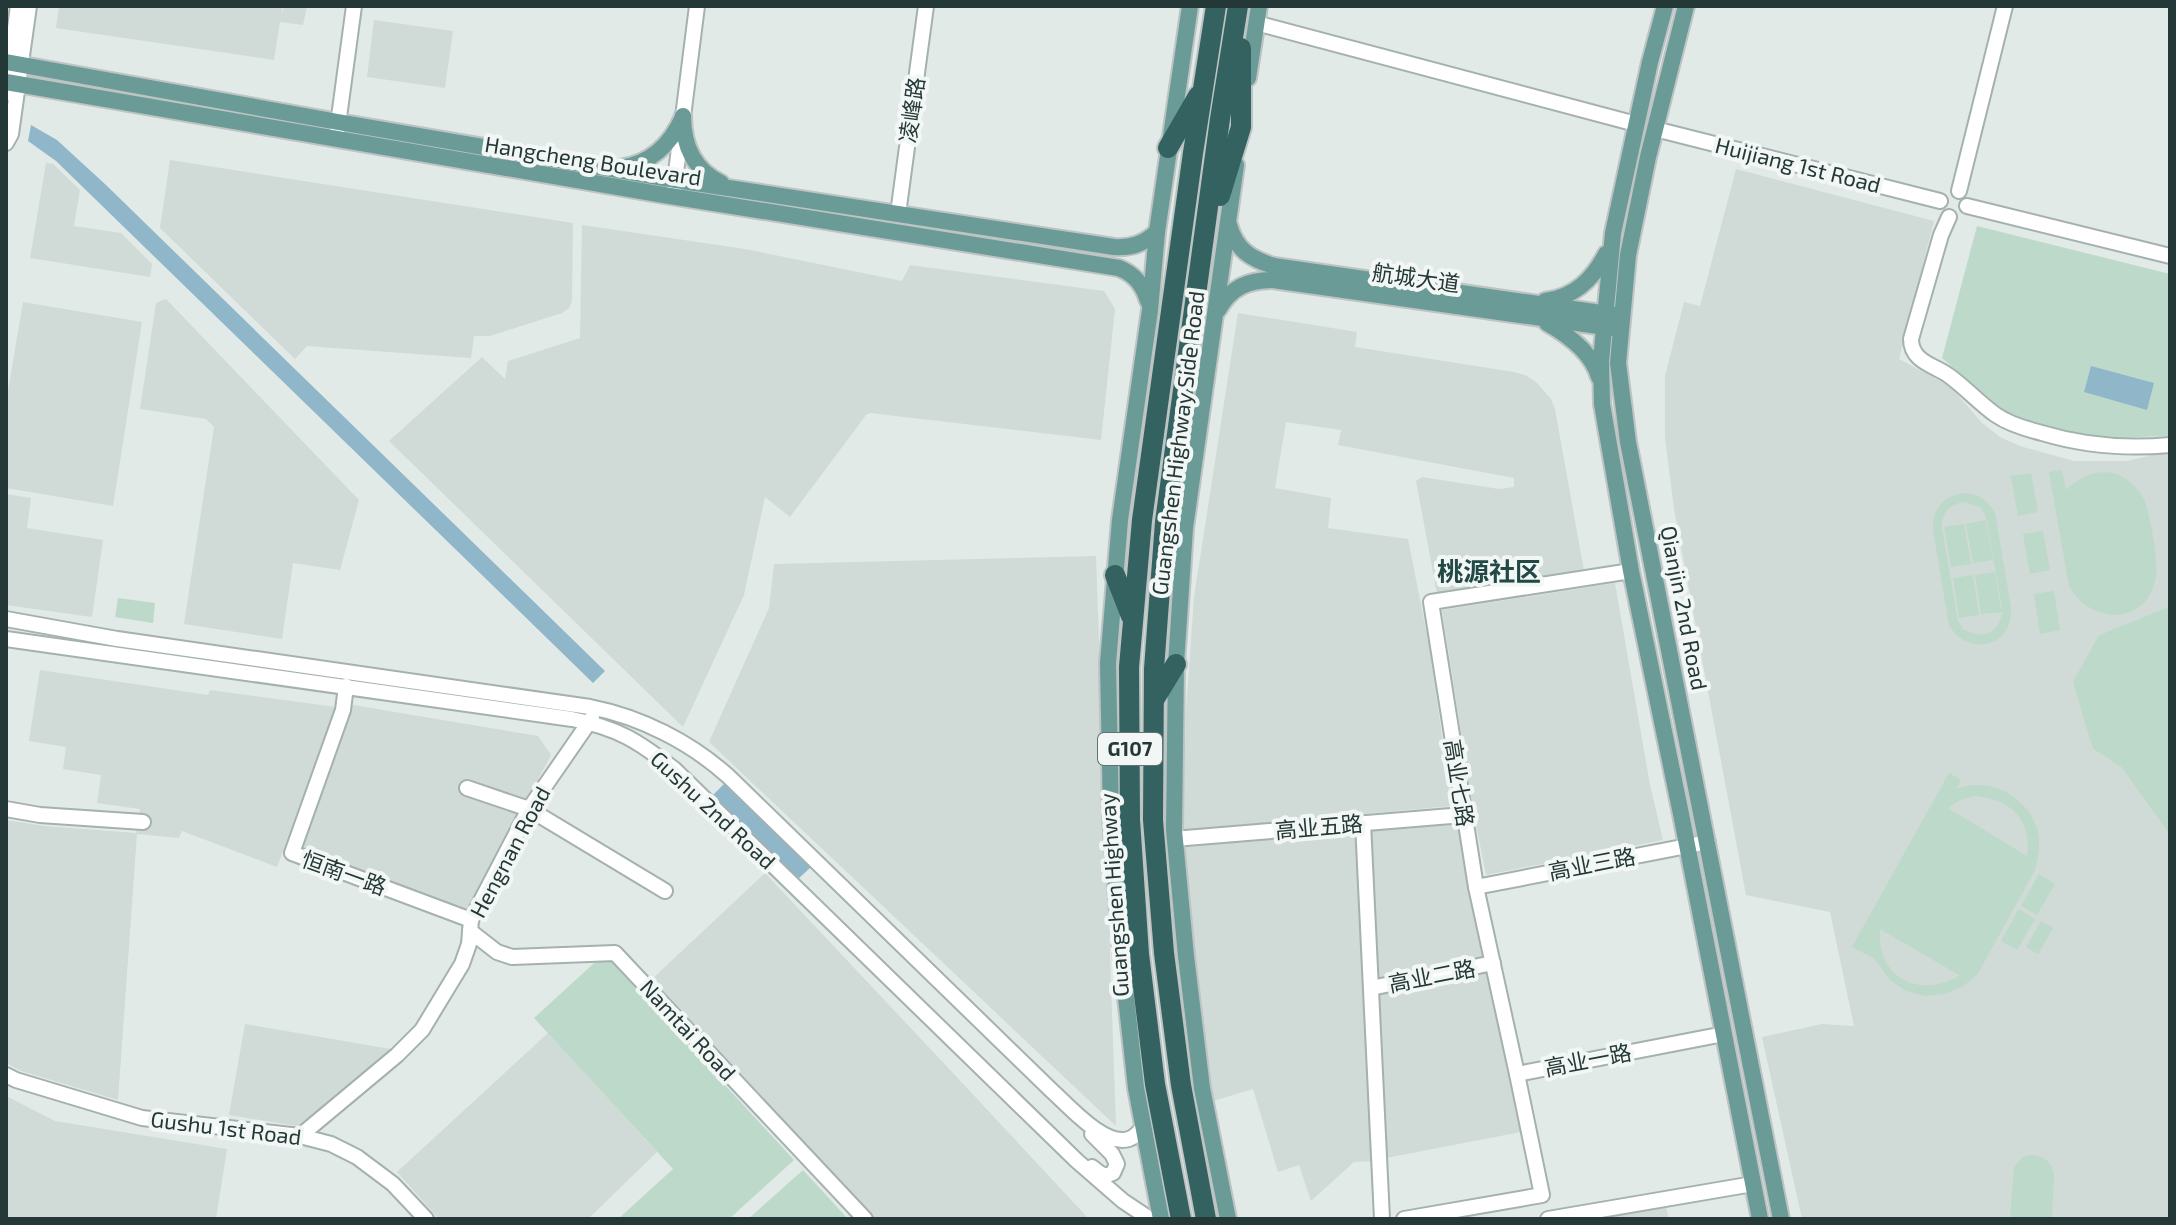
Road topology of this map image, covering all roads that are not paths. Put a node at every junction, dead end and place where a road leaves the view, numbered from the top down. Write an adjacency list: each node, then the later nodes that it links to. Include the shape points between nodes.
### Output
1 (18, 6): 13 (street)
2 (29, 6): 13 (street)
3 (354, 6): 17 (street)
4 (697, 6): 16 (street)
5 (926, 6): 30 (street, 凌峰路)
6 (1190, 6): 23 (main road, Guangshen Highway Side Road)
7 (1216, 6): 15 (highway, G107)
8 (1239, 6): 19 (highway); 36 (highway, G107)
9 (1665, 6): 18 (main road, Qianjin 2nd Road)
10 (1686, 6): 20 (main road, Qianjin 2nd Road)
11 (2005, 6): 27 (street)
12 (1257, 14): 18 (street); 19 (main road, Guangshen Highway Side Road)
13 (12, 63): 14 (street); 17 (main road, Hangcheng Boulevard)
14 (9, 85): 21 (main road, Hangcheng Boulevard); 22 (street, via 11,134)
15 (1204, 86): 23 (highway); 48 (highway, G107, via 1142,520)
16 (683, 116): 24 (main road, via 662,149 640,163); 25 (street); 26 (main road, via 685,141 696,163 714,180)
17 (338, 122): 21 (street); 24 (main road, Hangcheng Boulevard)
18 (1636, 124): 34 (main road, Qianjin 2nd Road)
19 (1241, 127): 32 (main road, Guangshen Highway Side Road); 36 (highway)
20 (1655, 129): 28 (street, Huijiang 1st Road); 42 (main road, Qianjin 2nd Road)
21 (336, 140): 25 (main road, Hangcheng Boulevard)
22 (6, 143)
23 (1168, 148): 33 (main road, Guangshen Highway Side Road)
24 (614, 169): 25 (main road, Hangcheng Boulevard)
25 (674, 188): 26 (main road, Hangcheng Boulevard); 38 (main road, Hangcheng Boulevard)
26 (737, 189): 30 (main road, Hangcheng Boulevard)
27 (1959, 191): 28 (street, via 1947,192); 29 (street)
28 (1940, 201): 31 (street)
29 (1967, 206): 31 (street, via 1961,216); 37 (street)
30 (898, 214): 35 (main road, Hangcheng Boulevard)
31 (1949, 217): 44 (street, via 1911,339 1920,359 1997,416 2025,428 2102,446)
32 (1229, 224): 40 (main road, 航城大道, via 1247,255 1274,266); 41 (main road, Guangshen Highway Side Road)
33 (1157, 232): 35 (main road, Hangcheng Boulevard, via 1128,248); 39 (main road, Guangshen Highway Side Road)
34 (1613, 233): 40 (main road, via 1590,280); 42 (main road, Qianjin 2nd Road)
35 (1053, 238): 38 (main road, via 1061,249)
36 (1203, 250): 52 (highway, G107, via 1165,522)
37 (2170, 256)
38 (1051, 257): 39 (main road, Hangcheng Boulevard, via 1127,271 1141,284)
39 (1150, 310): 46 (main road, Guangshen Highway Side Road)
40 (1531, 310): 41 (main road, 航城大道, via 1259,280 1234,289); 42 (main road, 航城大道); 43 (main road, via 1579,346)
41 (1217, 311): 50 (main road, Guangshen Highway Side Road, via 1185,528)
42 (1612, 322): 43 (main road, Qianjin 2nd Road); 64 (main road, Qianjin 2nd Road, via 1624,418)
43 (1601, 386): 45 (main road, Qianjin 2nd Road)
44 (2170, 445)
45 (1631, 571): 60 (street, 高业七路, via 1431,602); 65 (main road, Qianjin 2nd Road)
46 (1115, 575): 48 (highway); 76 (main road, Guangshen Highway Side Road, via 1108,663 1111,817)
47 (6, 619): 53 (street, Gushu 2nd Road)
48 (1133, 622): 83 (highway, Guangshen Highway / G107, via 1130,820 1139,954 1155,1084)
49 (6, 639): 51 (street, Gushu 2nd Road)
50 (1176, 664): 52 (highway); 63 (main road, Guangshen Highway Side Road)
51 (346, 686): 54 (street, Gushu 2nd Road); 68 (street, 恒南一路, via 343,710 292,853)
52 (1154, 700): 84 (highway, Guangshen Highway / G107, via 1153,820 1164,953)
53 (600, 709): 54 (street, Hengnan Road); 55 (street, Gushu 2nd Road)
54 (589, 722): 56 (street, Gushu 2nd Road, via 630,737); 59 (street, Hengnan Road)
55 (692, 748): 56 (street, via 675,752); 74 (street, Gushu 2nd Road, via 728,776)
56 (674, 769): 75 (street, Gushu 2nd Road)
57 (467, 788): 59 (street)
58 (6, 809): 61 (street)
59 (529, 809): 67 (street); 68 (street, Hengnan Road)
60 (1463, 815): 62 (street, 高业五路); 66 (street, 高业七路)
61 (143, 822)
62 (1363, 823): 63 (street, 高业五路); 70 (street)
63 (1174, 839): 85 (main road, Guangshen Highway Side Road, via 1202,1088)
64 (1708, 842): 65 (street, 高业三路); 90 (main road, Qianjin 2nd Road)
65 (1688, 846): 66 (street, 高业三路); 71 (main road, Qianjin 2nd Road)
66 (1476, 887): 69 (street, 高业七路)
67 (665, 891)
68 (471, 925): 77 (street, Hengnan Road, via 462,964 422,1030); 80 (street, Namtai Road, via 497,952 512,957 615,953)
69 (1493, 963): 70 (street, 高业二路); 72 (street, 高业一路)
70 (1371, 988): 86 (street)
71 (1724, 1034): 72 (street, 高业一路); 78 (main road, Qianjin 2nd Road)
72 (1517, 1074): 87 (street, via 1542,1195)
73 (6, 1075): 77 (street, Gushu 1st Road, via 142,1118)
74 (1052, 1091): 75 (street, via 1115,1157 1116,1170 1100,1174); 76 (street, Gushu 2nd Road, via 1109,1138 1126,1140)
75 (1030, 1115): 81 (street, Gushu 2nd Road, via 1106,1187)
76 (1143, 1127): 82 (main road, Guangshen Highway Side Road)
77 (300, 1136): 79 (street, Gushu 1st Road, via 357,1157)
78 (1753, 1184): 88 (street); 89 (main road, Qianjin 2nd Road)
79 (426, 1219)
80 (865, 1219)
81 (1150, 1219)
82 (1161, 1219)
83 (1181, 1219)
84 (1206, 1219)
85 (1228, 1219)
86 (1382, 1219)
87 (1404, 1219)
88 (1548, 1219)
89 (1760, 1219)
90 (1781, 1219)

